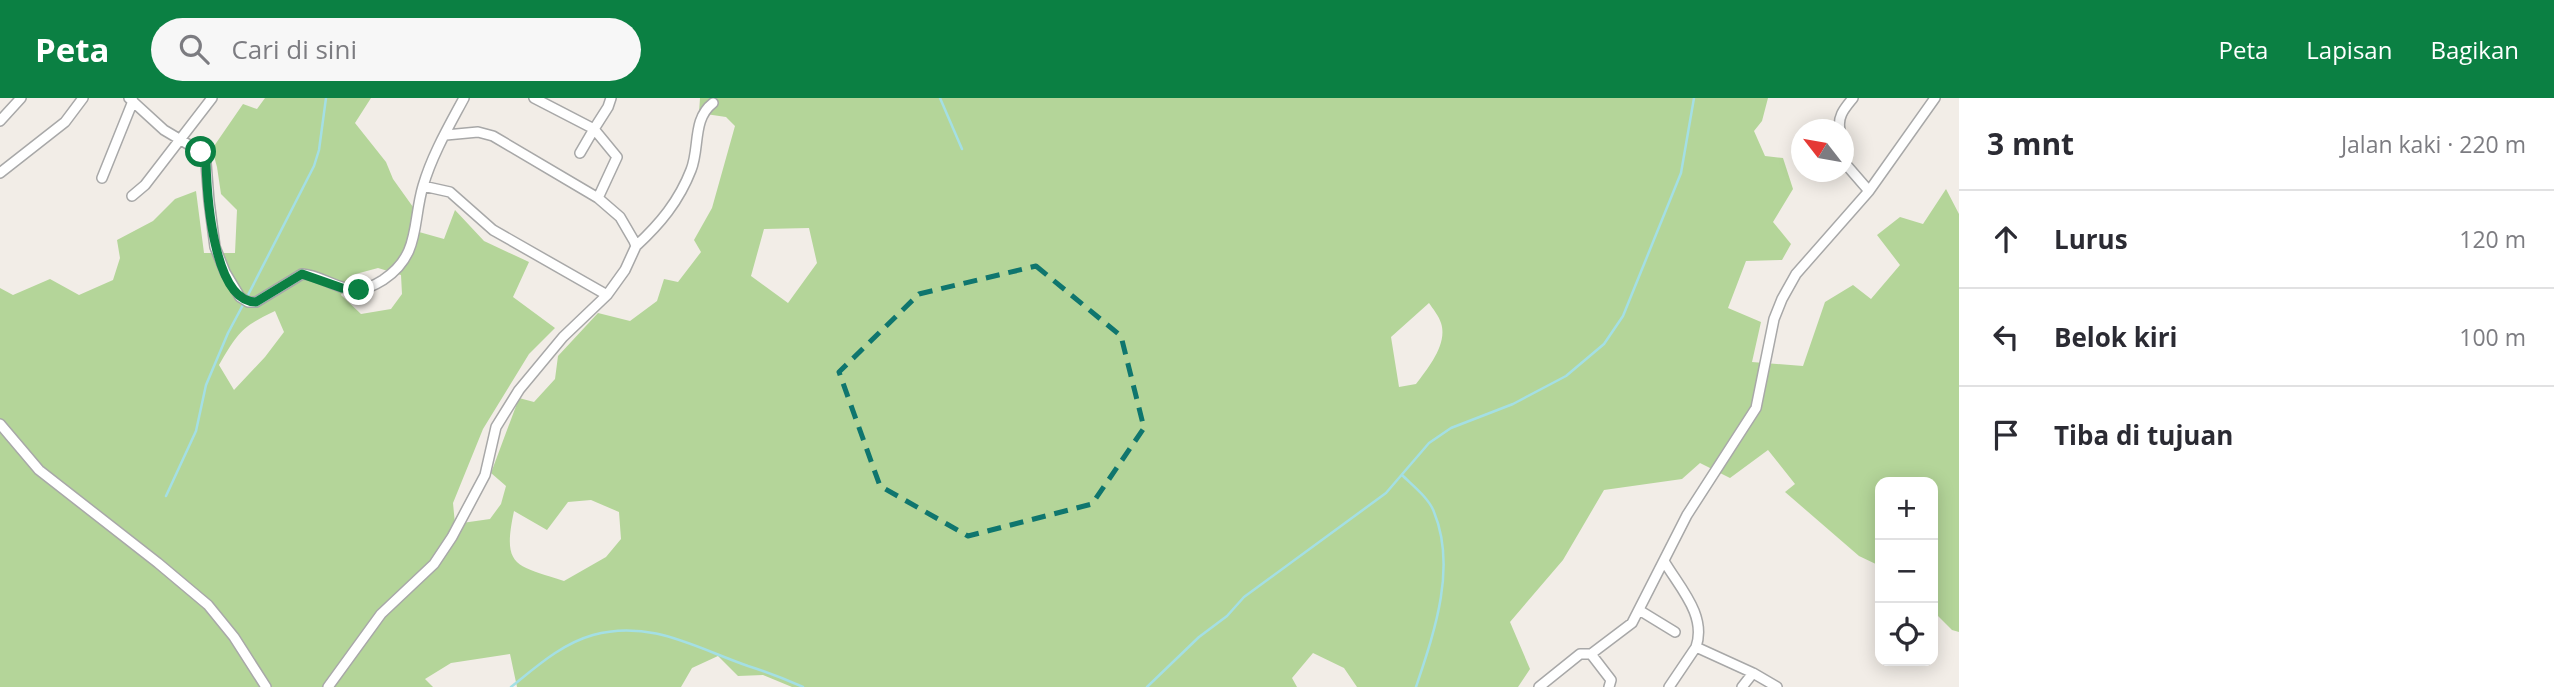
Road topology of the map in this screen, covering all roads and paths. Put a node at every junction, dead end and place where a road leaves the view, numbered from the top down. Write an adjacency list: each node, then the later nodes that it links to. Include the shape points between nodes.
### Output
1 (21, 98): 12 (street)
2 (83, 98): 17 (street, via 65,122)
3 (212, 98): 15 (street)
4 (464, 98): 14 (street)
5 (534, 98): 13 (street)
6 (611, 98): 13 (street)
7 (1853, 98): 11 (street)
8 (1935, 98): 21 (street)
9 (131, 99): 15 (street); 19 (street)
10 (713, 103): 24 (street, via 703,116 692,167 678,196 666,216)
11 (1839, 119)
12 (0, 121)
13 (594, 129): 16 (street); 23 (street, via 617,157)
14 (446, 135): 20 (street); 23 (street, via 478,132 493,136)
15 (179, 138): 20 (street, via 201,152 206,163 215,247 244,300 256,302 302,274 342,288 374,286 394,273 411,251); 22 (street)
16 (580, 153)
17 (0, 173)
18 (1854, 174): 21 (street)
19 (102, 178)
20 (423, 186): 25 (street, via 450,192 493,230)
21 (1869, 191): 27 (street, via 1788,286 1774,319 1756,408 1705,485)
22 (132, 196)
23 (598, 198): 24 (street, via 620,217)
24 (636, 246): 25 (street)
25 (607, 295): 34 (street, via 563,337 519,390 496,426 485,475 452,537 434,564 381,614)
26 (0, 424): 33 (street, via 49,478 208,605)
27 (1664, 561): 28 (street); 30 (street, via 1695,611)
28 (1639, 610): 29 (street); 31 (street, via 1626,629)
29 (1675, 632)
30 (1696, 647): 32 (street); 37 (street)
31 (1591, 654): 35 (street, via 1580,654); 36 (street, via 1609,675)
32 (1753, 673): 38 (street); 39 (street)
33 (266, 687)
34 (328, 687)
35 (1539, 687)
36 (1609, 687)
37 (1669, 687)
38 (1742, 687)
39 (1777, 687)

